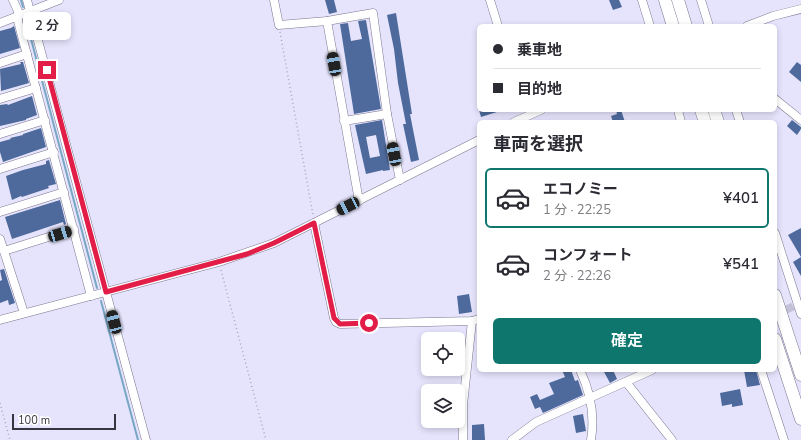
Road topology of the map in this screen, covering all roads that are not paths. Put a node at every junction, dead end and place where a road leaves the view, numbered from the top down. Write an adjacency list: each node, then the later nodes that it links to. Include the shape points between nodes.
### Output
1 (13, 0): 12 (street)
2 (28, 0): 11 (street)
3 (58, 0): 11 (street)
4 (274, 0): 13 (street, via 279,25)
5 (490, 0): 15 (street)
6 (642, 0): 16 (street)
7 (665, 0): 17 (highway)
8 (678, 0): 18 (highway)
9 (701, 0): 19 (street)
10 (801, 9): 20 (street)
11 (31, 11): 12 (street); 45 (street)
12 (18, 16): 14 (street); 21 (street)
13 (327, 21): 27 (street, via 373,13); 31 (street)
14 (0, 23)
15 (497, 24)
16 (649, 24)
17 (672, 24)
18 (685, 24)
19 (708, 24)
20 (752, 24)
21 (27, 54): 22 (street); 23 (street)
22 (0, 63)
23 (36, 88): 24 (street); 29 (street)
24 (0, 99)
25 (777, 102): 30 (street)
26 (536, 112): 28 (street)
27 (387, 114): 31 (street); 36 (street)
28 (522, 117)
29 (45, 120): 32 (street); 34 (street)
30 (801, 120)
31 (344, 121): 38 (street)
32 (0, 134)
33 (477, 141): 36 (street)
34 (54, 152): 35 (street); 37 (street)
35 (0, 169)
36 (400, 180): 38 (street)
37 (64, 192): 39 (street); 41 (street)
38 (359, 201): 40 (street)
39 (0, 212)
40 (314, 223): 45 (street, via 274,243 219,262); 52 (street, via 336,322 340,324)
41 (74, 229): 44 (street); 46 (street)
42 (0, 239): 44 (street)
43 (777, 239): 48 (street)
44 (4, 251): 49 (street)
45 (106, 292): 46 (street); 61 (street)
46 (92, 296): 49 (street)
47 (777, 300): 57 (highway)
48 (799, 303): 50 (street)
49 (24, 313): 51 (street)
50 (801, 314)
51 (0, 320)
52 (475, 320): 62 (street, via 463,405)
53 (777, 345): 60 (highway)
54 (581, 372): 59 (street)
55 (648, 372): 58 (street)
56 (762, 372): 66 (street)
57 (801, 375)
58 (626, 382): 59 (street); 65 (street)
59 (590, 397): 63 (street, via 536,422); 64 (street)
60 (801, 419)
61 (146, 440)
62 (463, 440)
63 (512, 440)
64 (591, 440)
65 (672, 440)
66 (784, 440)

